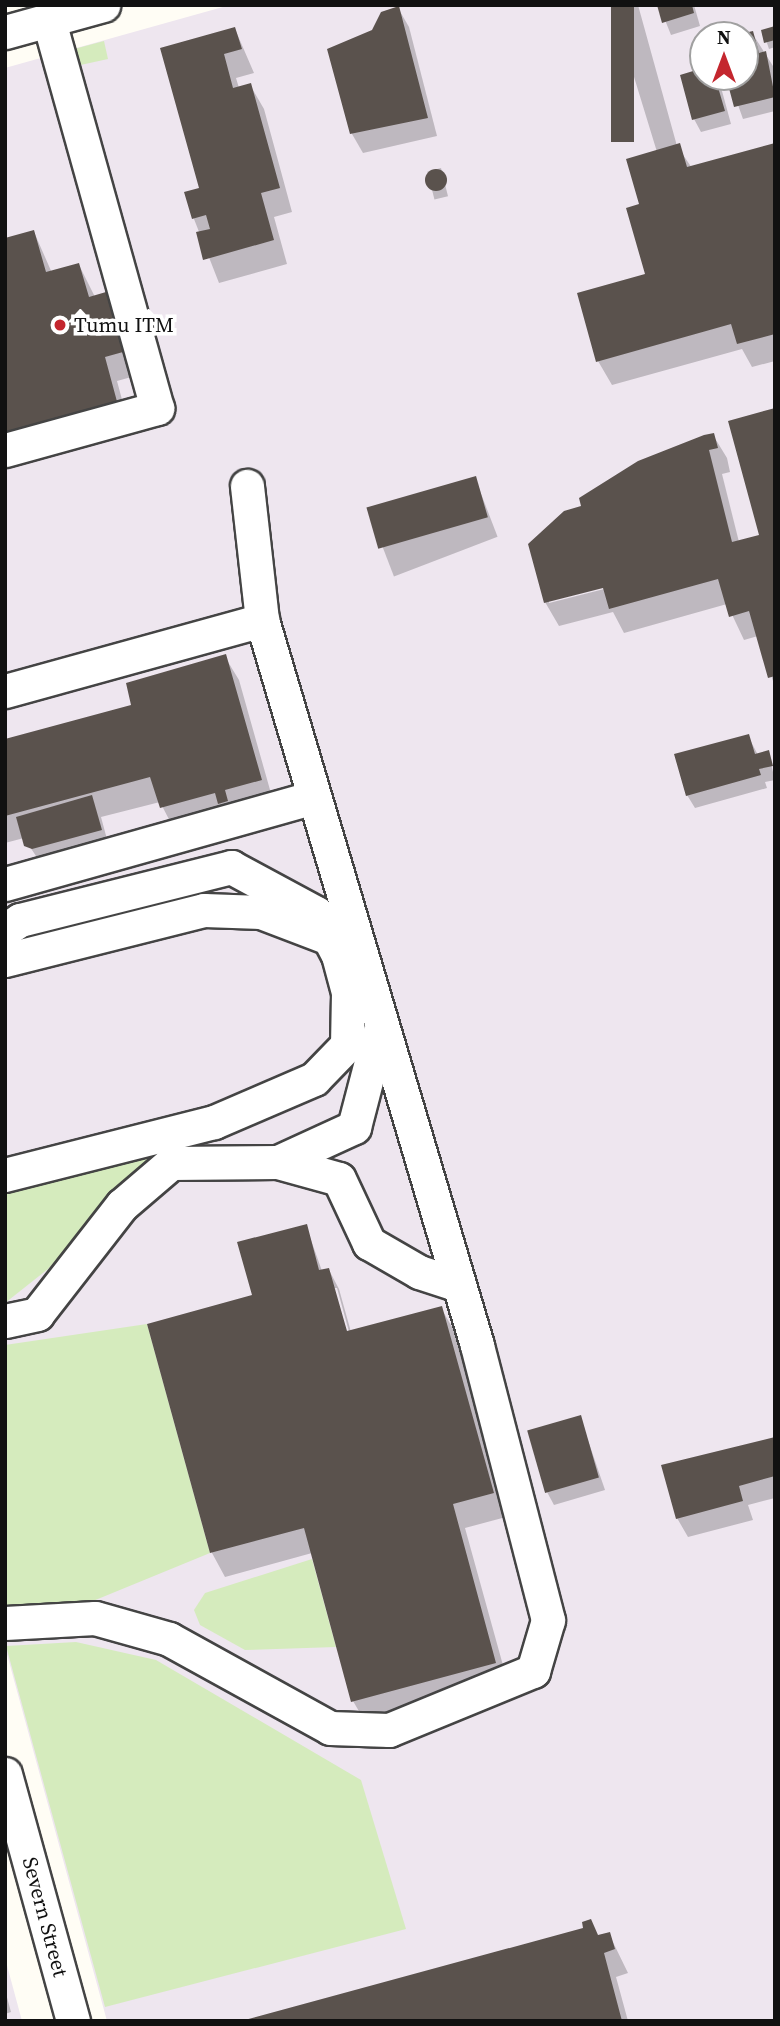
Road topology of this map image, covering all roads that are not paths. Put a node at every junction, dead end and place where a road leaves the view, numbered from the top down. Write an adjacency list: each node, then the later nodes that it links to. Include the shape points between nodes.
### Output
1 (103, 5): 2 (street)
2 (49, 20): 3 (street); 4 (street, via 157,408)
3 (5, 32)
4 (5, 450)
5 (247, 486): 6 (street)
6 (262, 620): 7 (street); 8 (street)
7 (5, 691)
8 (314, 797): 9 (street); 13 (street)
9 (5, 884)
10 (5, 930): 11 (street, via 20,920 231,867 316,913)
11 (329, 938): 12 (street, via 261,912 204,910); 15 (street, via 348,993 347,1045 314,1079 214,1122)
12 (5, 960)
13 (376, 992): 14 (street, via 379,1039 354,1127); 16 (street, via 382,1032)
14 (278, 1162): 16 (street, via 339,1179 369,1243 419,1272); 17 (street, via 171,1163 122,1205 37,1314)
15 (5, 1175)
16 (459, 1285): 18 (street, via 548,1620 533,1671 388,1730 330,1728 169,1639 95,1618)
17 (5, 1321)
18 (5, 1623)
19 (5, 1774): 20 (street, Severn Street)
20 (73, 2021)

